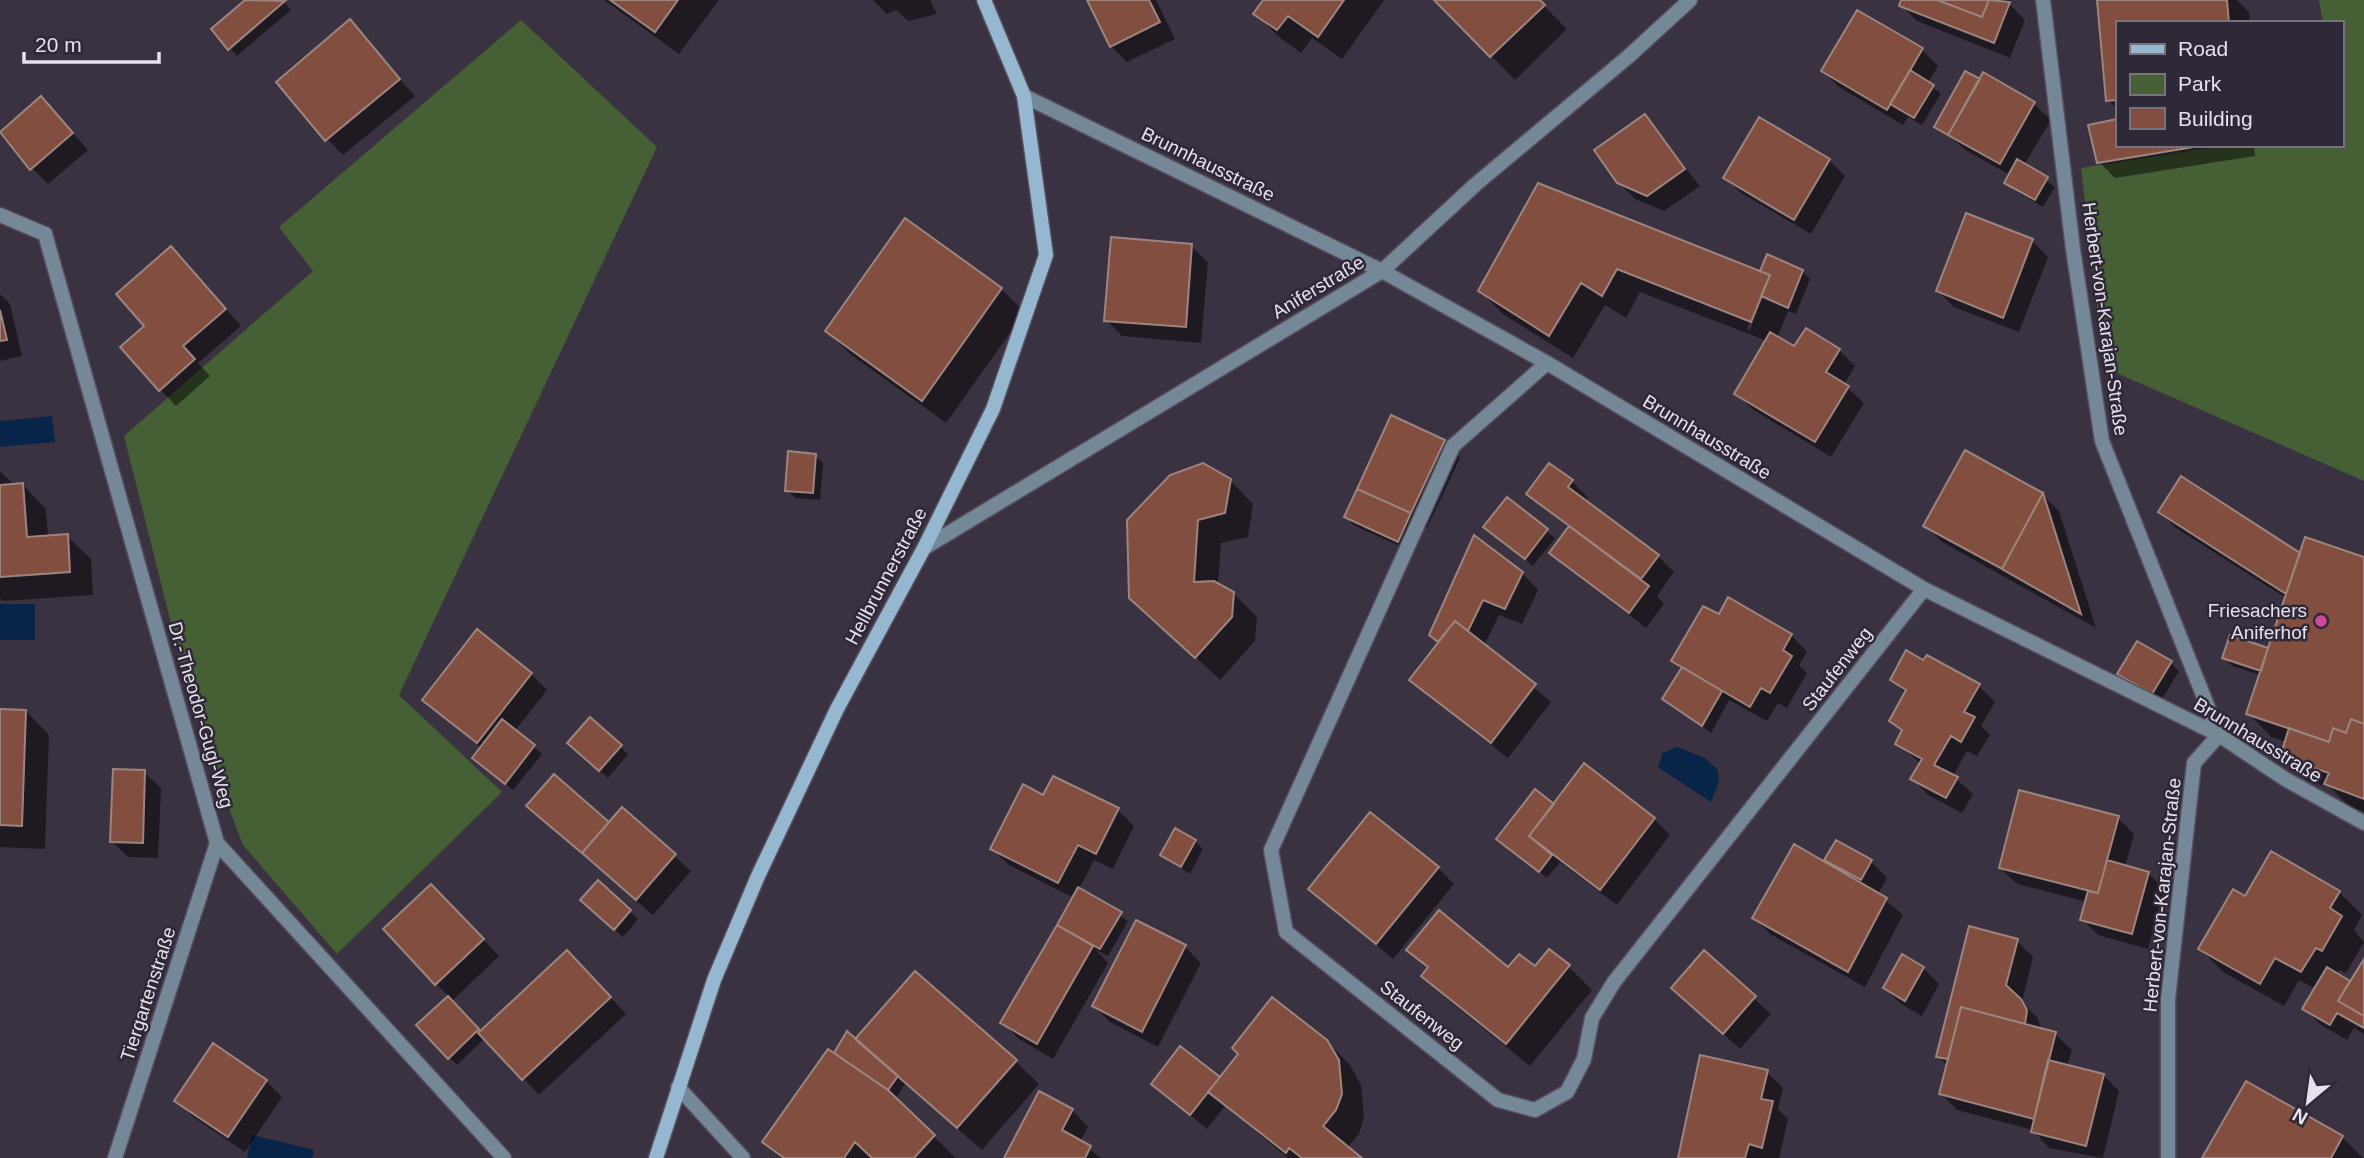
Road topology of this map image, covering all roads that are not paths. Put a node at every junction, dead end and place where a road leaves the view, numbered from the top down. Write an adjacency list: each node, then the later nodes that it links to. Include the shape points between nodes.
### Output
1 (984, 0): 4 (street, Hellbrunnerstraße)
2 (1690, 0): 6 (street, Aniferstraße)
3 (2043, 0): 10 (street, Herbert-von-Karajan-Straße, via 2102,441)
4 (1024, 96): 6 (street, Brunnhausstraße); 8 (street, Hellbrunnerstraße, via 1046,255 993,409)
5 (0, 215): 12 (street, Dr.-Theodor-Gugl-Weg, via 45,234)
6 (1381, 271): 7 (street, Brunnhausstraße); 8 (street, Aniferstraße)
7 (1547, 363): 9 (street, Brunnhausstraße); 9 (street, Staufenweg, via 1453,446 1271,850 1286,932 1498,1100 1535,1110 1567,1092 1584,1059 1592,1018 1614,982)
8 (924, 548): 13 (street, Hellbrunnerstraße, via 836,709 758,876 714,980)
9 (1924, 589): 10 (street, Brunnhausstraße)
10 (2219, 735): 11 (street, Brunnhausstraße); 18 (street, Herbert-von-Karajan-Straße, via 2194,763 2168,999)
11 (2364, 823)
12 (217, 843): 14 (street, Tiergartenstraße); 15 (street, Dr.-Theodor-Gugl-Weg)
13 (678, 1087): 16 (street, Hellbrunnerstraße); 17 (street)
14 (116, 1158)
15 (504, 1158)
16 (656, 1158)
17 (743, 1158)
18 (2168, 1158)

